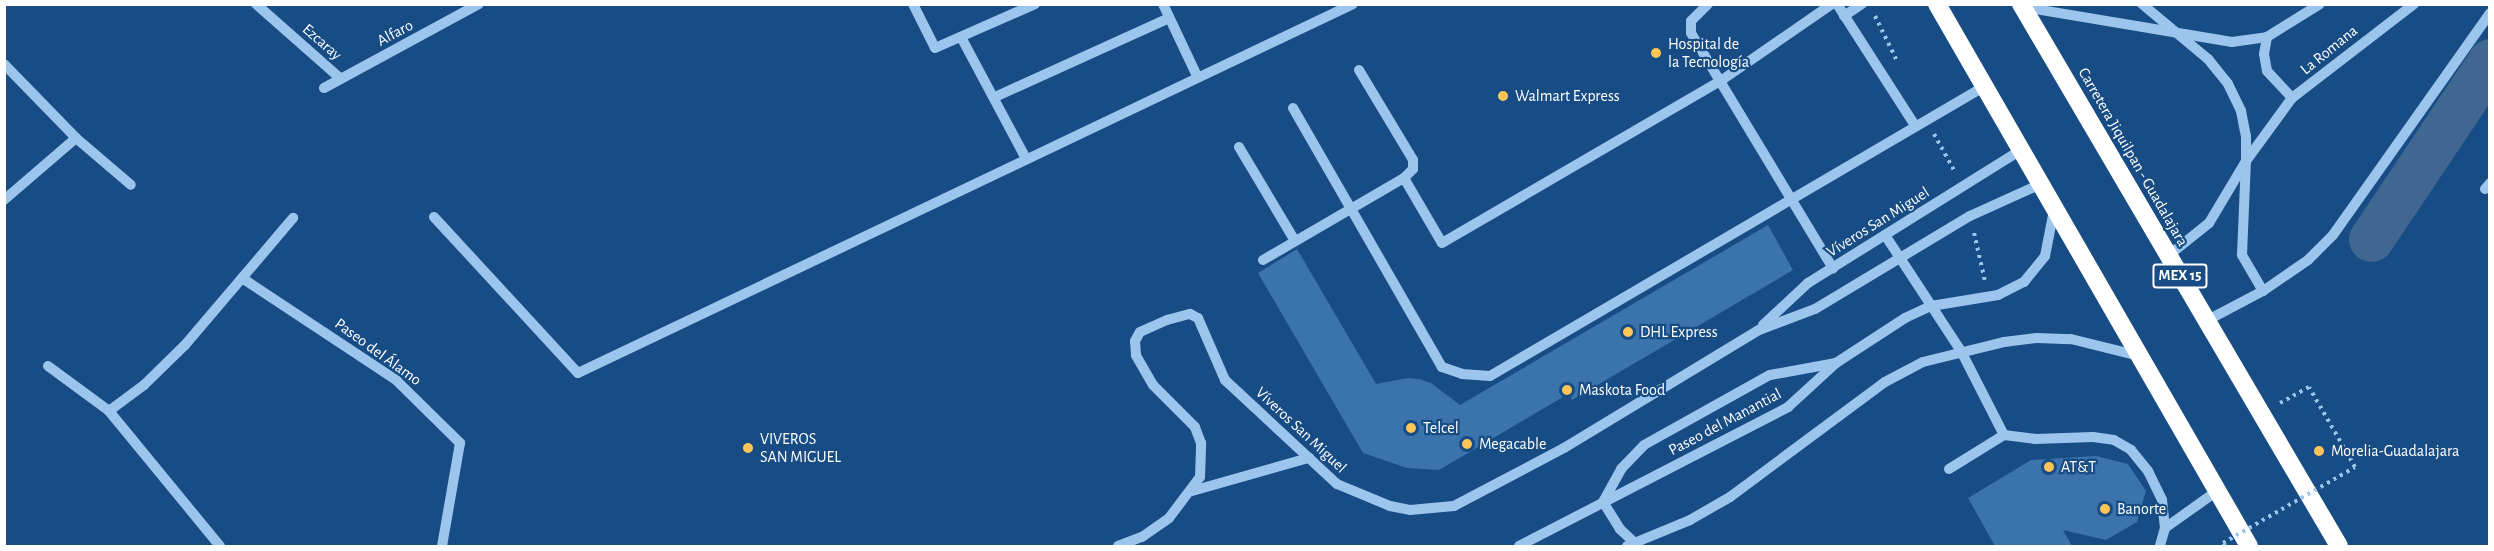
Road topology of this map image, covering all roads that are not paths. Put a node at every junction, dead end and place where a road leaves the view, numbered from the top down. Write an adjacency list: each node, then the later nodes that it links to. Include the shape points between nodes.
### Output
1 (256, 4): 25 (street, Ezcaray)
2 (479, 4): 25 (street, Alfaro)
3 (913, 4): 20 (street, via 935,48)
4 (1035, 4): 20 (street)
5 (1163, 4): 18 (street)
6 (1353, 4): 24 (street)
7 (1708, 4): 26 (street, via 1691,21 1691,33)
8 (1832, 4): 26 (street)
9 (1837, 4): 17 (street)
10 (1862, 4): 17 (street)
11 (1937, 4): 27 (highway)
12 (2142, 4): 19 (street)
13 (2320, 4): 21 (street)
14 (2414, 4): 30 (street, La Romana)
15 (2022, 6): 19 (street); 49 (highway, Carretera Jiquilpan - Guadalajara / MEX 15)
16 (2490, 13): 54 (street, via 2333,235 2308,260)
17 (1844, 16): 32 (street)
18 (1169, 18): 24 (street); 29 (street)
19 (2180, 33): 21 (street, via 2232,42); 37 (street, via 2228,84 2241,111)
20 (961, 37): 29 (street)
21 (2267, 37): 30 (street, via 2267,71)
22 (4, 64): 33 (street)
23 (1359, 70): 38 (street, via 1413,160 1413,169)
24 (1197, 76): 36 (street)
25 (341, 79): 28 (street, Alfaro)
26 (1719, 82): 38 (street, via 1442,243); 41 (street)
27 (1985, 86): 32 (street); 35 (highway)
28 (324, 88)
29 (995, 97): 36 (street)
30 (2292, 98): 37 (street, La Romana)
31 (1293, 108): 44 (street)
32 (1914, 124): 41 (street)
33 (76, 138): 40 (street); 42 (street)
34 (1239, 147): 48 (street)
35 (2021, 150): 39 (highway); 47 (street, Víveros San Miguel)
36 (1025, 157): 45 (street, via 578,372)
37 (2246, 161): 49 (street, La Romana, via 2209,223); 54 (street, via 2242,255)
38 (1404, 178): 44 (street)
39 (2041, 184): 43 (highway); 51 (street, Víveros San Miguel, via 1970,216)
40 (131, 185)
41 (1789, 199): 44 (street, via 1490,376 1462,374 1442,367); 52 (street)
42 (4, 200)
43 (2054, 207): 55 (street, Paseo del Manantial, via 2049,241 2036,270 2025,282 1989,297); 59 (highway)
44 (1351, 209): 48 (street)
45 (434, 217)
46 (293, 218): 53 (street)
47 (1885, 235): 51 (street); 52 (street, Víveros San Miguel)
48 (1295, 241): 50 (street)
49 (2168, 256): 56 (highway, Carretera Jiquilpan - Guadalajara / MEX 15)
50 (1263, 260)
51 (1899, 260): 55 (street); 57 (street, Víveros San Miguel, via 1815,309)
52 (1833, 268): 57 (street, Víveros San Miguel, via 1808,284)
53 (242, 278): 62 (street, via 185,345 144,385); 71 (street, Paseo del Álamo, via 396,380 460,443)
54 (2263, 291): 56 (street)
55 (1931, 306): 58 (street); 60 (street, Paseo del Manantial, via 1879,332)
56 (2206, 321): 77 (highway, Carretera Jiquilpan - Guadalajara / MEX 15)
57 (1759, 330): 64 (street, Víveros San Miguel, via 1564,448 1454,506 1410,510 1372,501 1337,484)
58 (1961, 351): 59 (street, via 2015,340 2071,339); 63 (street); 74 (street, via 1902,372 1730,497)
59 (2139, 356): 67 (highway)
60 (1836, 363): 68 (street, Paseo del Manantial, via 1788,407); 68 (street, via 1770,375 1676,424 1644,445 1621,469)
61 (48, 366): 62 (street)
62 (109, 411): 70 (street)
63 (2004, 435): 65 (street); 69 (street, via 2114,441 2130,450 2148,471 2162,500)
64 (1309, 458): 66 (street); 66 (street, Víveros San Miguel, via 1225,380 1201,323 1187,314 1140,332 1135,341 1136,355 1149,380 1187,417 1201,443 1200,477)
65 (1950, 469)
66 (1192, 491): 72 (street, Víveros San Miguel, via 1156,529)
67 (2217, 491): 69 (street); 76 (highway)
68 (1603, 502): 73 (street, Paseo del Manantial); 74 (street)
69 (2165, 528): 75 (street)
70 (220, 546)
71 (442, 546)
72 (1118, 546)
73 (1519, 546)
74 (1633, 546)
75 (2160, 546)
76 (2249, 546)
77 (2339, 546)

